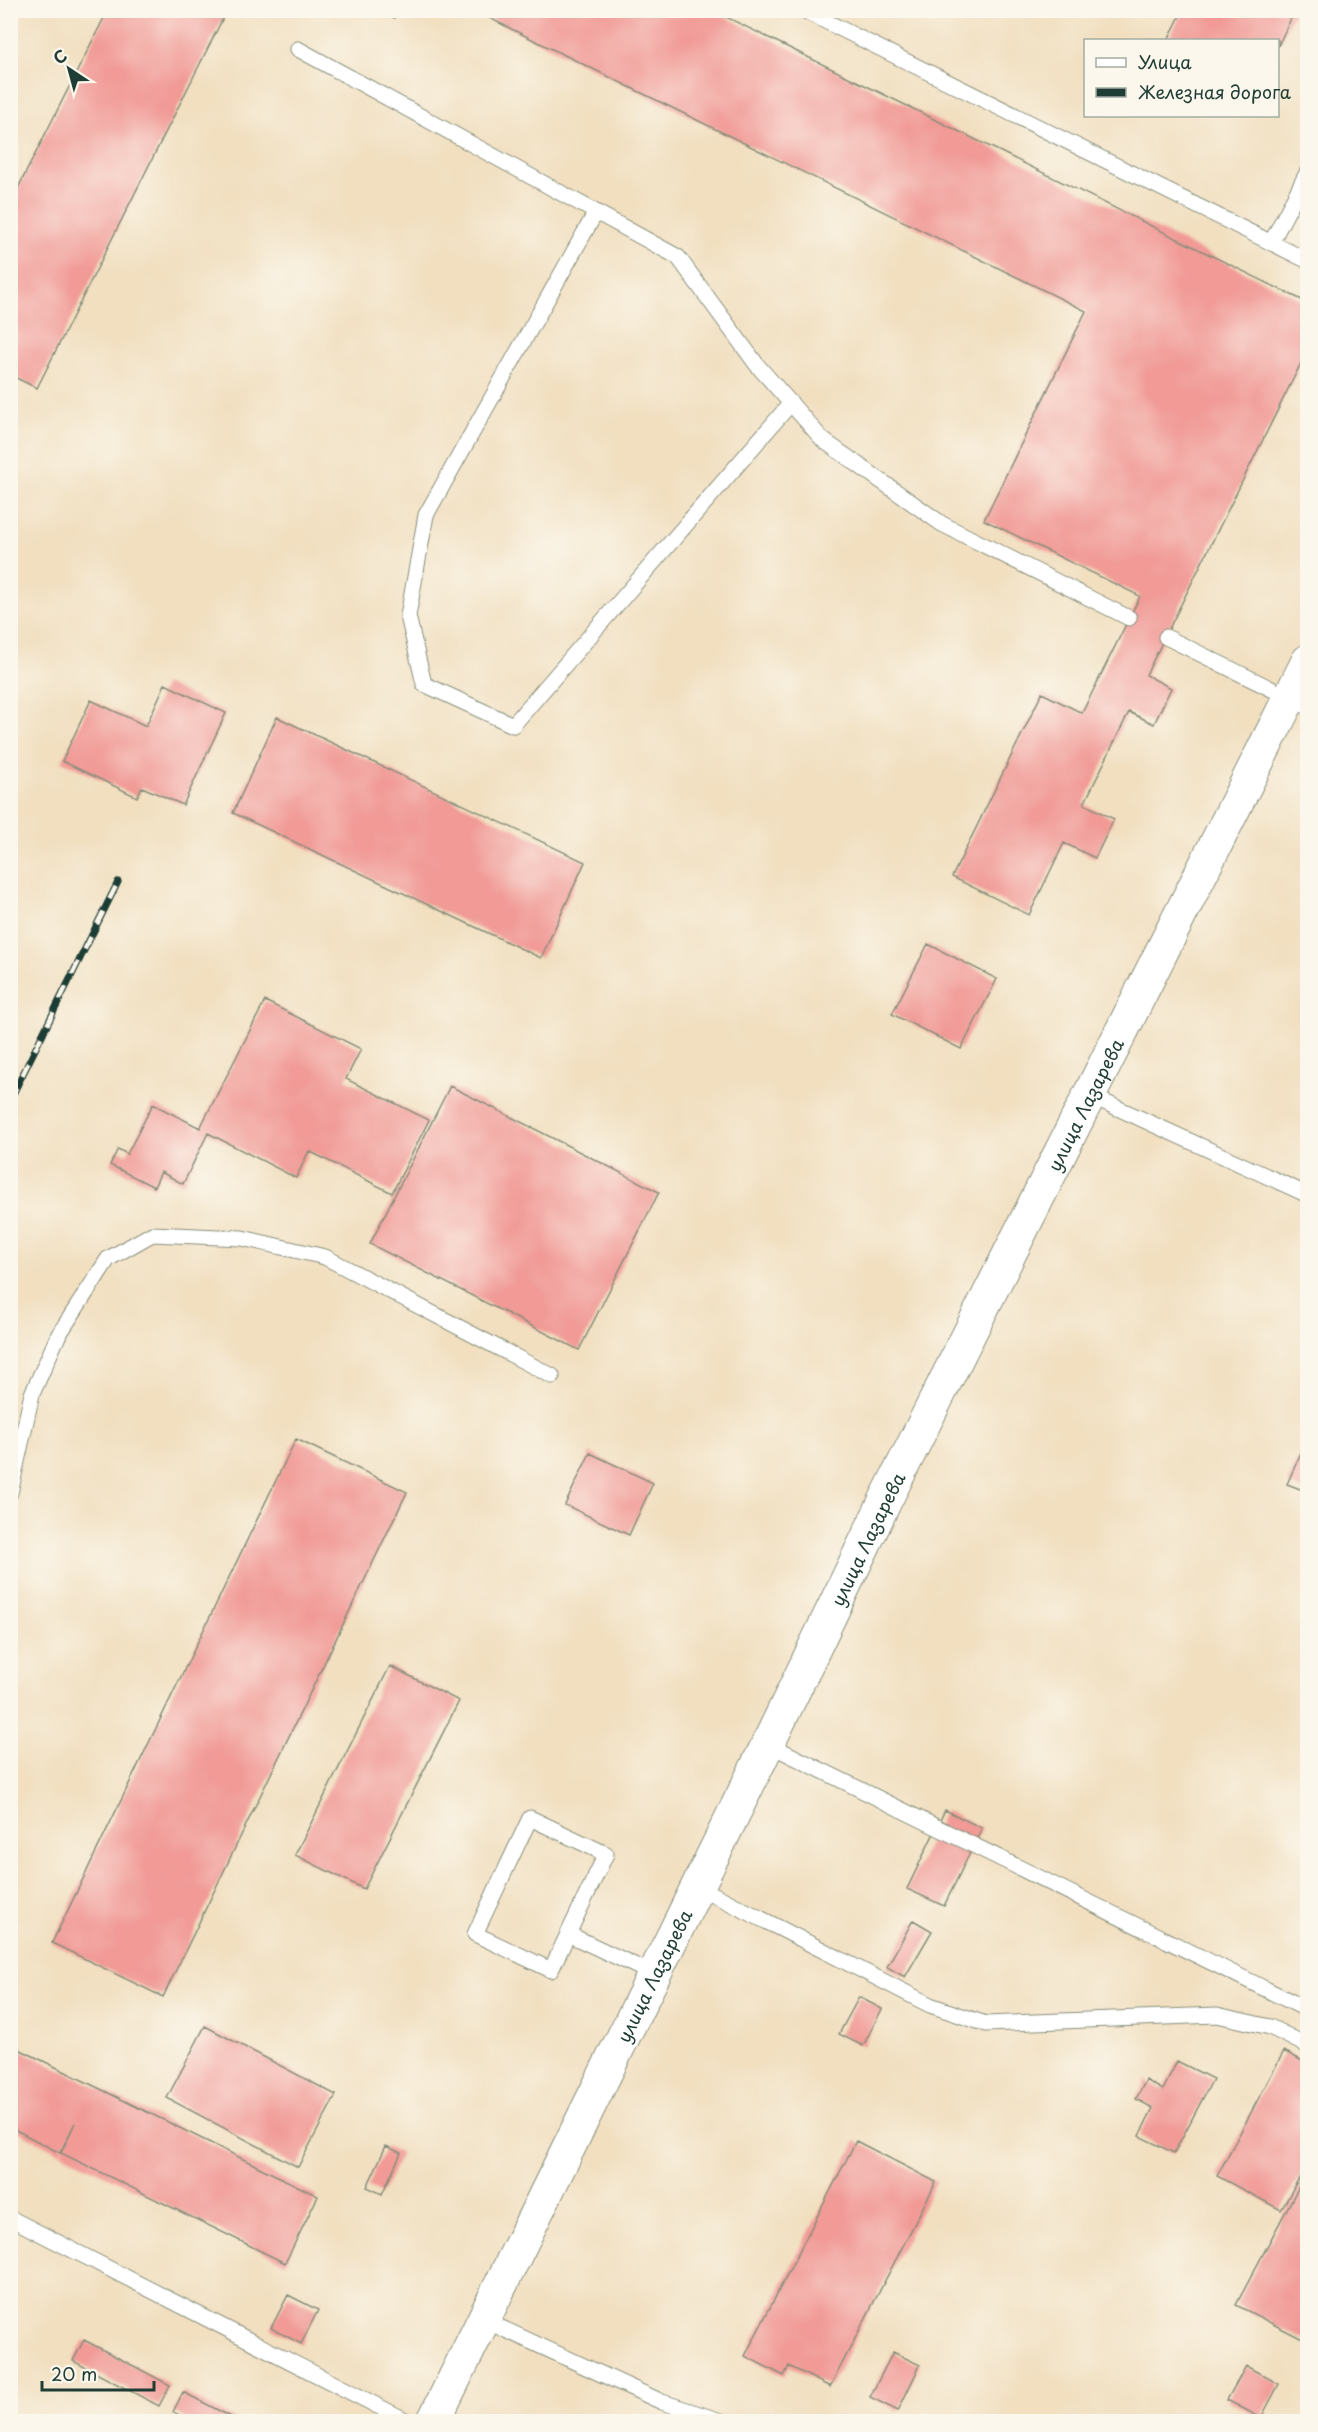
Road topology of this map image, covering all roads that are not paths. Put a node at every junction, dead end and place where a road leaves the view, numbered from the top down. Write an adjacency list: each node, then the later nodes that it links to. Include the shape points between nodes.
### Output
1 (803, 10): 5 (lane)
2 (297, 49): 4 (lane)
3 (1308, 171): 5 (lane)
4 (596, 212): 7 (lane, via 678,257 757,365); 7 (lane, via 426,515 408,616 424,684 513,725)
5 (1271, 243): 6 (lane)
6 (1308, 261)
7 (791, 403): 8 (lane, via 823,440 942,524)
8 (1129, 618)
9 (1166, 637): 11 (lane)
10 (1308, 661): 11 (main road, улица Лазарева)
11 (1298, 702): 12 (main road, улица Лазарева)
12 (1089, 1095): 13 (lane); 16 (main road, улица Лазарева)
13 (1308, 1196)
14 (552, 1376): 15 (lane, via 325,1257 242,1238 153,1234 108,1259 58,1336 32,1394)
15 (10, 1493)
16 (768, 1744): 17 (main road, улица Лазарева); 20 (lane)
17 (697, 1886): 19 (main road, улица Лазарева); 21 (lane, via 930,2005 986,2024 1217,2015 1270,2027)
18 (568, 1934): 18 (lane, via 551,1970 475,1934 530,1818 606,1854); 19 (lane)
19 (653, 1974): 23 (main road, улица Лазарева)
20 (1308, 2010)
21 (1308, 2046)
22 (10, 2218): 24 (lane)
23 (484, 2320): 25 (main road, улица Лазарева); 26 (lane, via 662,2402)
24 (409, 2421)
25 (433, 2421)
26 (724, 2421)

